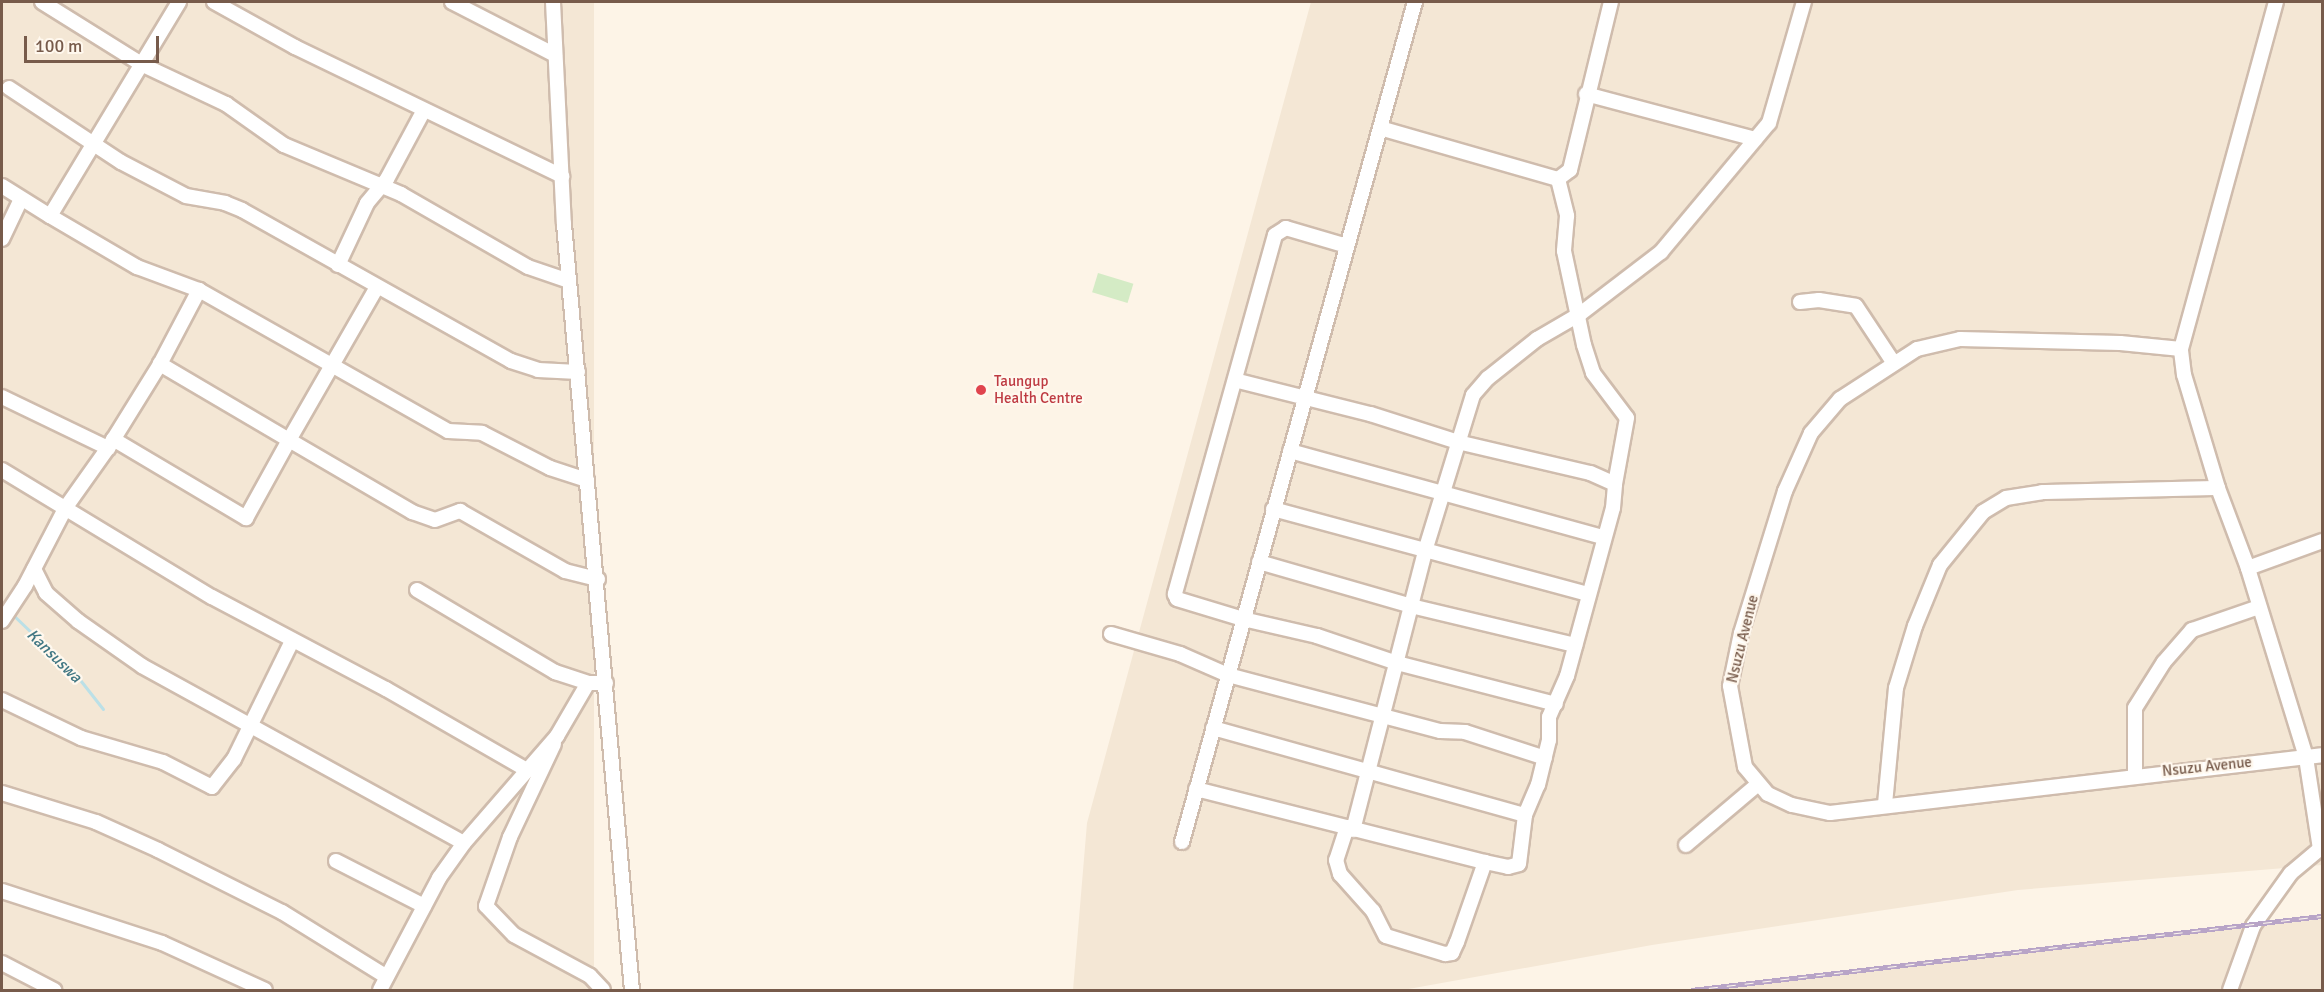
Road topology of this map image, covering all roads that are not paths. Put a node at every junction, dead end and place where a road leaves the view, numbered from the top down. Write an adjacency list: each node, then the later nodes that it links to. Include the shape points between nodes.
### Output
1 (42, 2): 11 (street)
2 (179, 2): 11 (street)
3 (214, 2): 14 (street)
4 (452, 2): 10 (street)
5 (553, 2): 10 (street)
6 (1415, 2): 15 (street)
7 (1611, 2): 13 (street)
8 (1804, 2): 16 (street, via 1769,123)
9 (2276, 2): 32 (street)
10 (555, 55): 18 (street)
11 (143, 65): 17 (street); 21 (street, via 226,104 284,145)
12 (9, 87): 17 (street)
13 (1586, 94): 16 (street); 19 (street, via 1570,170)
14 (423, 112): 18 (street); 21 (street)
15 (1380, 128): 19 (street); 25 (street)
16 (1755, 139): 31 (street, via 1661,252)
17 (95, 146): 23 (street); 26 (street, via 186,196 242,210)
18 (562, 177): 27 (street)
19 (1558, 179): 31 (street, via 1567,216 1564,251)
20 (2, 186): 22 (street)
21 (380, 186): 26 (street); 27 (street, via 420,203 467,235 528,267)
22 (21, 200): 23 (street); 24 (street)
23 (50, 216): 29 (street, via 137,267)
24 (2, 239)
25 (1347, 246): 37 (street, via 1286,228 1279,230); 39 (street)
26 (338, 265): 28 (street)
27 (569, 281): 36 (street)
28 (377, 287): 35 (street); 36 (street, via 511,361 538,370)
29 (200, 290): 34 (street); 35 (street)
30 (1800, 302): 33 (street, via 1819,300 1856,306)
31 (1580, 314): 41 (street, via 1537,339 1479,387); 46 (street, via 1593,373 1627,418)
32 (2181, 349): 33 (street, Nsuzu Avenue, via 2120,343 1960,339 1917,349); 47 (street, via 2184,375)
33 (1893, 362): 83 (street, Nsuzu Avenue, via 1840,399 1811,433 1785,491 1741,633 1730,686 1745,767)
34 (159, 364): 40 (street); 42 (street)
35 (333, 364): 40 (street); 45 (street, via 448,430 482,433 550,468)
36 (578, 372): 45 (street)
37 (1235, 380): 39 (street); 63 (street, via 1175,594 1182,601)
38 (2, 397): 42 (street)
39 (1305, 397): 41 (street); 43 (street)
40 (289, 440): 42 (street, via 246,518); 57 (street, via 412,512 435,520 460,511 566,571)
41 (1458, 442): 46 (street, via 1590,473); 48 (street)
42 (110, 444): 49 (street)
43 (1290, 451): 48 (street); 50 (street)
44 (2, 470): 49 (street)
45 (587, 480): 57 (street)
46 (1615, 484): 51 (street)
47 (2218, 488): 55 (street); 86 (street, via 2042,492 2006,498 1983,512 1940,565 1915,626 1896,688)
48 (1442, 494): 51 (street); 53 (street)
49 (66, 507): 56 (street); 65 (street)
50 (1274, 509): 53 (street); 54 (street)
51 (1604, 537): 59 (street)
52 (2322, 541): 55 (street)
53 (1425, 551): 59 (street); 60 (street)
54 (1259, 562): 60 (street); 63 (street)
55 (2248, 568): 61 (street)
56 (34, 569): 62 (street); 74 (street, via 46,593 115,648 194,698)
57 (598, 579): 70 (street)
58 (417, 590): 69 (street, via 555,672)
59 (1589, 594): 66 (street)
60 (1412, 606): 66 (street); 67 (street)
61 (2259, 608): 78 (street); 82 (street, via 2192,630 2164,662 2135,708)
62 (5, 614)
63 (1243, 619): 67 (street, via 1317,636); 68 (street)
64 (1111, 634): 68 (street, via 1180,654)
65 (292, 641): 74 (street); 80 (street, via 387,689)
66 (1575, 645): 72 (street)
67 (1397, 663): 72 (street); 73 (street)
68 (1228, 675): 73 (street); 75 (street)
69 (588, 683): 70 (street); 76 (street)
70 (606, 683): 102 (street)
71 (2, 700): 74 (street, via 81,738 163,762 208,787 216,786)
72 (1556, 704): 79 (street, via 1549,717)
73 (1384, 716): 79 (street, via 1440,731 1465,732); 81 (street)
74 (252, 725): 90 (street)
75 (1213, 728): 81 (street); 84 (street)
76 (557, 736): 80 (street); 101 (street, via 510,837 486,906 514,935 590,976)
77 (2322, 755): 78 (street, Nsuzu Avenue)
78 (2306, 757): 82 (street, Nsuzu Avenue); 103 (street, via 2320,849 2291,873 2253,926)
79 (1545, 758): 87 (street)
80 (527, 770): 90 (street)
81 (1368, 773): 87 (street); 88 (street)
82 (2135, 774): 86 (street, Nsuzu Avenue)
83 (1757, 785): 86 (street, Nsuzu Avenue, via 1792,805 1830,813); 91 (street)
84 (1196, 789): 88 (street); 89 (street)
85 (2, 793): 97 (street, via 96,822 158,850 282,912)
86 (1885, 804)
87 (1525, 815): 93 (street, via 1519,864 1508,867)
88 (1350, 829): 93 (street); 93 (street, via 1336,860 1340,874 1373,911 1386,936 1445,954 1452,953)
89 (1182, 842)
90 (464, 843): 95 (street)
91 (1686, 845)
92 (336, 861): 95 (street)
93 (1485, 862)
94 (2, 891): 99 (street, via 162,943)
95 (424, 906): 97 (street)
96 (2, 963): 98 (street)
97 (387, 976): 100 (street)
98 (54, 990)
99 (265, 990)
100 (380, 990)
101 (603, 990)
102 (632, 990)
103 (2230, 990)

